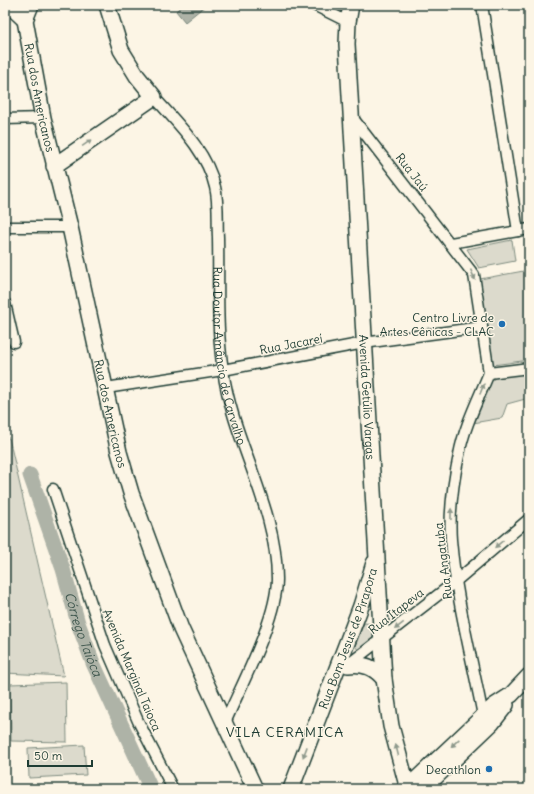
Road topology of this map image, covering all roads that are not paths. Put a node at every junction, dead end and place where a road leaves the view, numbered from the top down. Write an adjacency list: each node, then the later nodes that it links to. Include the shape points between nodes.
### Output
1 (9, 5): 7 (street)
2 (31, 5): 7 (street)
3 (107, 5): 9 (street, Rua Doutor Amâncio de Carvalho, via 120,50)
4 (314, 5): 8 (street)
5 (351, 5): 8 (street, Avenida Getúlio Vargas)
6 (482, 5): 17 (street)
7 (24, 12): 10 (street, Rua dos Americanos)
8 (348, 22): 11 (street, Avenida Getúlio Vargas)
9 (154, 97): 13 (street, one-way to 9); 24 (street, Rua Doutor Amâncio de Carvalho, via 200,152 215,186)
10 (43, 118): 12 (street); 13 (street, Rua dos Americanos)
11 (352, 118): 18 (street, Rua Jaú); 22 (street, Avenida Getúlio Vargas)
12 (5, 119)
13 (54, 166): 15 (street, Rua dos Americanos)
14 (5, 227): 15 (street)
15 (70, 227): 26 (street, Rua dos Americanos)
16 (529, 229): 17 (street)
17 (518, 231): 18 (street)
18 (451, 243): 20 (street, Rua Jaú, one-way to 20, via 474,275)
19 (5, 303): 21 (street)
20 (482, 326): 22 (street, Rua Jacareí); 25 (street, Rua Jaú)
21 (14, 342)
22 (364, 343): 24 (street, Rua Jacareí); 29 (street, Avenida Getúlio Vargas)
23 (529, 368): 25 (street)
24 (222, 370): 26 (street, Rua Jacareí); 37 (street, Rua Doutor Amâncio de Carvalho, via 235,424 269,524 277,580 275,601 262,638)
25 (489, 373): 30 (street, Rua Angatuba, one-way to 25, via 451,540 454,480 463,439)
26 (106, 388): 37 (street, Rua dos Americanos, via 119,452 131,493 181,629)
27 (53, 489): 39 (street, Avenida Marginal Taioca, via 105,645 138,721)
28 (529, 518): 30 (street, Rua Itapeva, one-way to 30)
29 (377, 554): 31 (street, Avenida Getúlio Vargas); 34 (street, Rua Bom Jesus de Pirapora, via 361,606)
30 (456, 581): 31 (street, Rua Itapeva, one-way to 31); 36 (street, Rua Angatuba)
31 (382, 640): 32 (street, Rua Itapeva); 35 (street, Avenida Getúlio Vargas)
32 (348, 665): 34 (street, Rua Itapeva); 35 (street, via 371,667)
33 (529, 676): 36 (street, via 510,695 502,711)
34 (334, 677): 41 (street, Rua Bom Jesus de Pirapora, one-way to 41)
35 (384, 679): 38 (street, Avenida Getúlio Vargas, one-way to 35, via 391,726)
36 (487, 719): 38 (street, one-way to 38); 42 (street)
37 (225, 723): 40 (street, Rua dos Americanos)
38 (407, 788)
39 (173, 789)
40 (255, 789)
41 (291, 789)
42 (423, 789)

